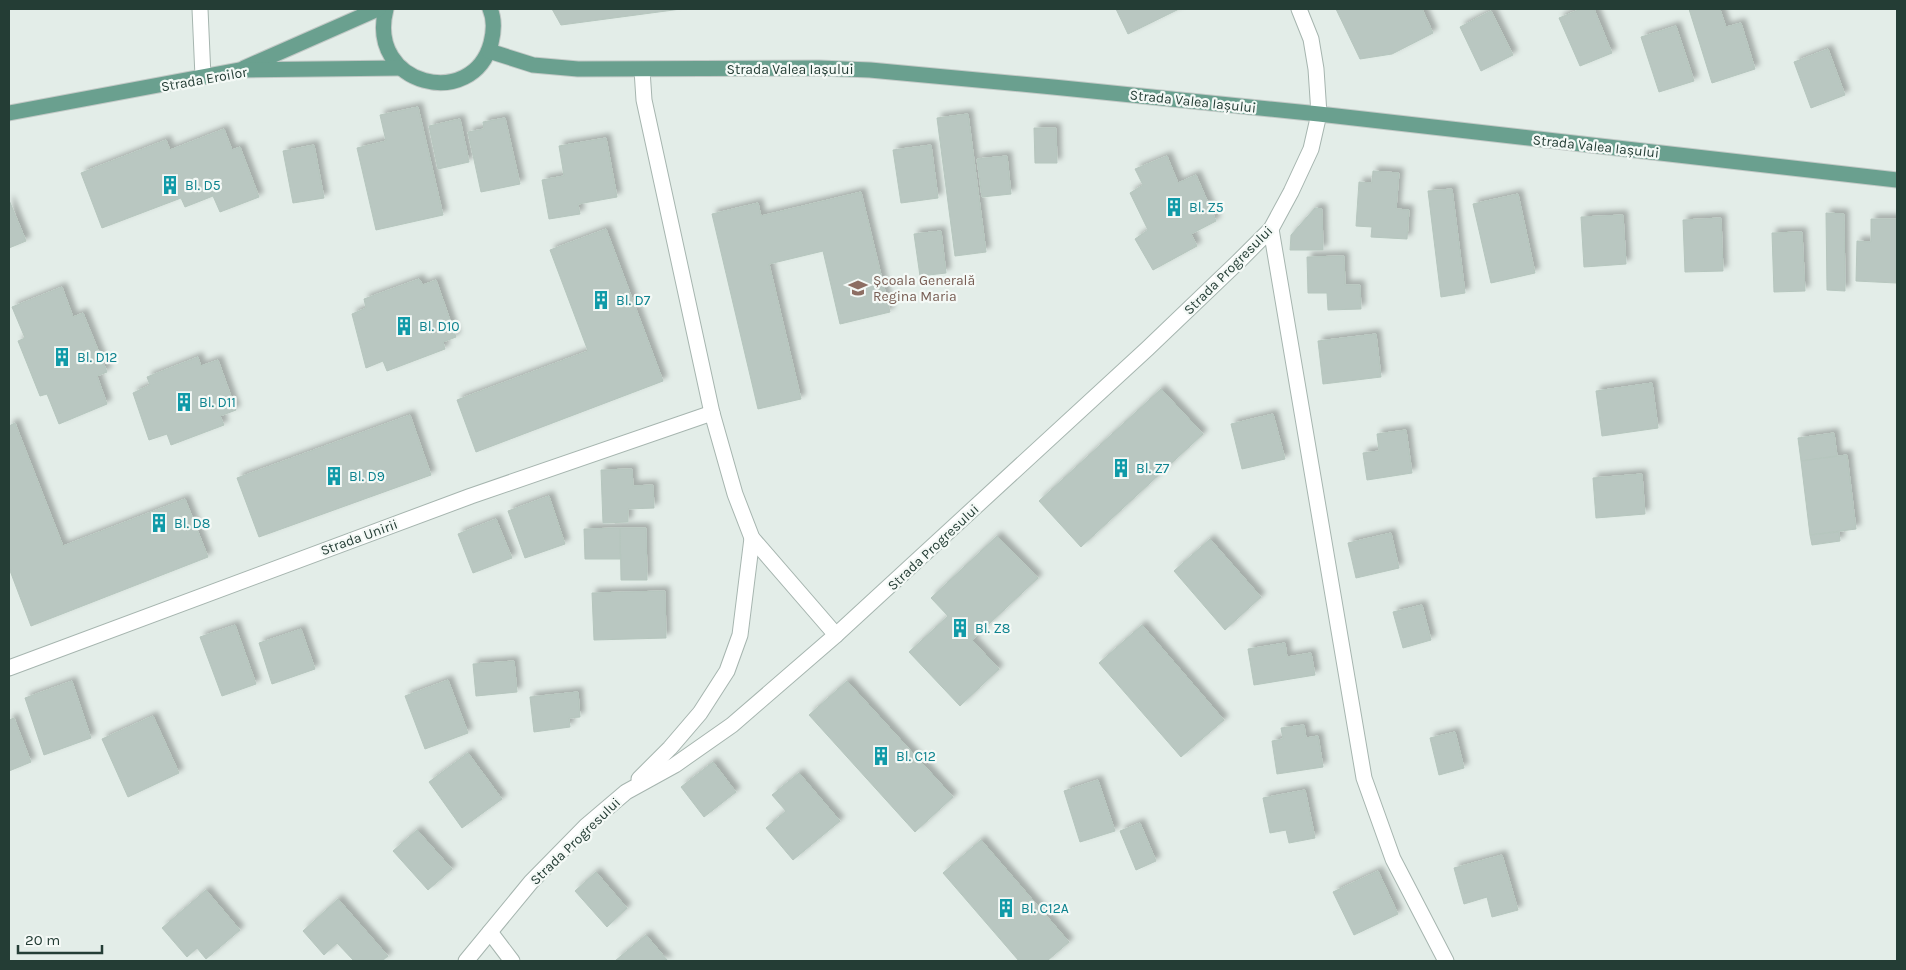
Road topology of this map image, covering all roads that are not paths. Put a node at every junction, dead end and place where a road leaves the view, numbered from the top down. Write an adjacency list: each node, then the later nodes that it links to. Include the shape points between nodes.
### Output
1 (200, 9): 10 (street)
2 (378, 9): 8 (main road)
3 (386, 9): 7 (main road, via 384,38 390,54)
4 (490, 9): 6 (main road, via 494,33)
5 (1299, 9): 12 (street, Strada Progresului, via 1311,39)
6 (489, 50): 7 (main road, via 480,65 466,76 450,82 432,83); 9 (main road, Strada Valea Iașului, via 533,65)
7 (401, 68): 8 (main road, Strada Eroilor)
8 (238, 70): 10 (main road, Strada Eroilor)
9 (642, 70): 12 (main road, Strada Valea Iașului, via 870,70); 15 (street, via 644,100)
10 (203, 77): 11 (main road, Strada Eroilor)
11 (9, 113)
12 (1319, 114): 13 (main road, Strada Valea Iașului); 14 (street, Strada Progresului, via 1311,149)
13 (1897, 180)
14 (1271, 229): 17 (street, Strada Progresului, via 1154,342); 23 (street, via 1364,778 1392,859)
15 (712, 414): 16 (street, via 735,494); 18 (street, Strada Unirii, via 462,500)
16 (752, 538): 17 (street); 19 (street, via 740,635 727,671 700,714)
17 (836, 635): 19 (street, Strada Progresului, via 732,726 675,765)
18 (9, 668)
19 (626, 792): 20 (street, Strada Progresului, via 586,826 538,875)
20 (490, 932): 21 (street, Strada Progresului); 22 (street)
21 (466, 961)
22 (512, 961)
23 (1446, 961)

